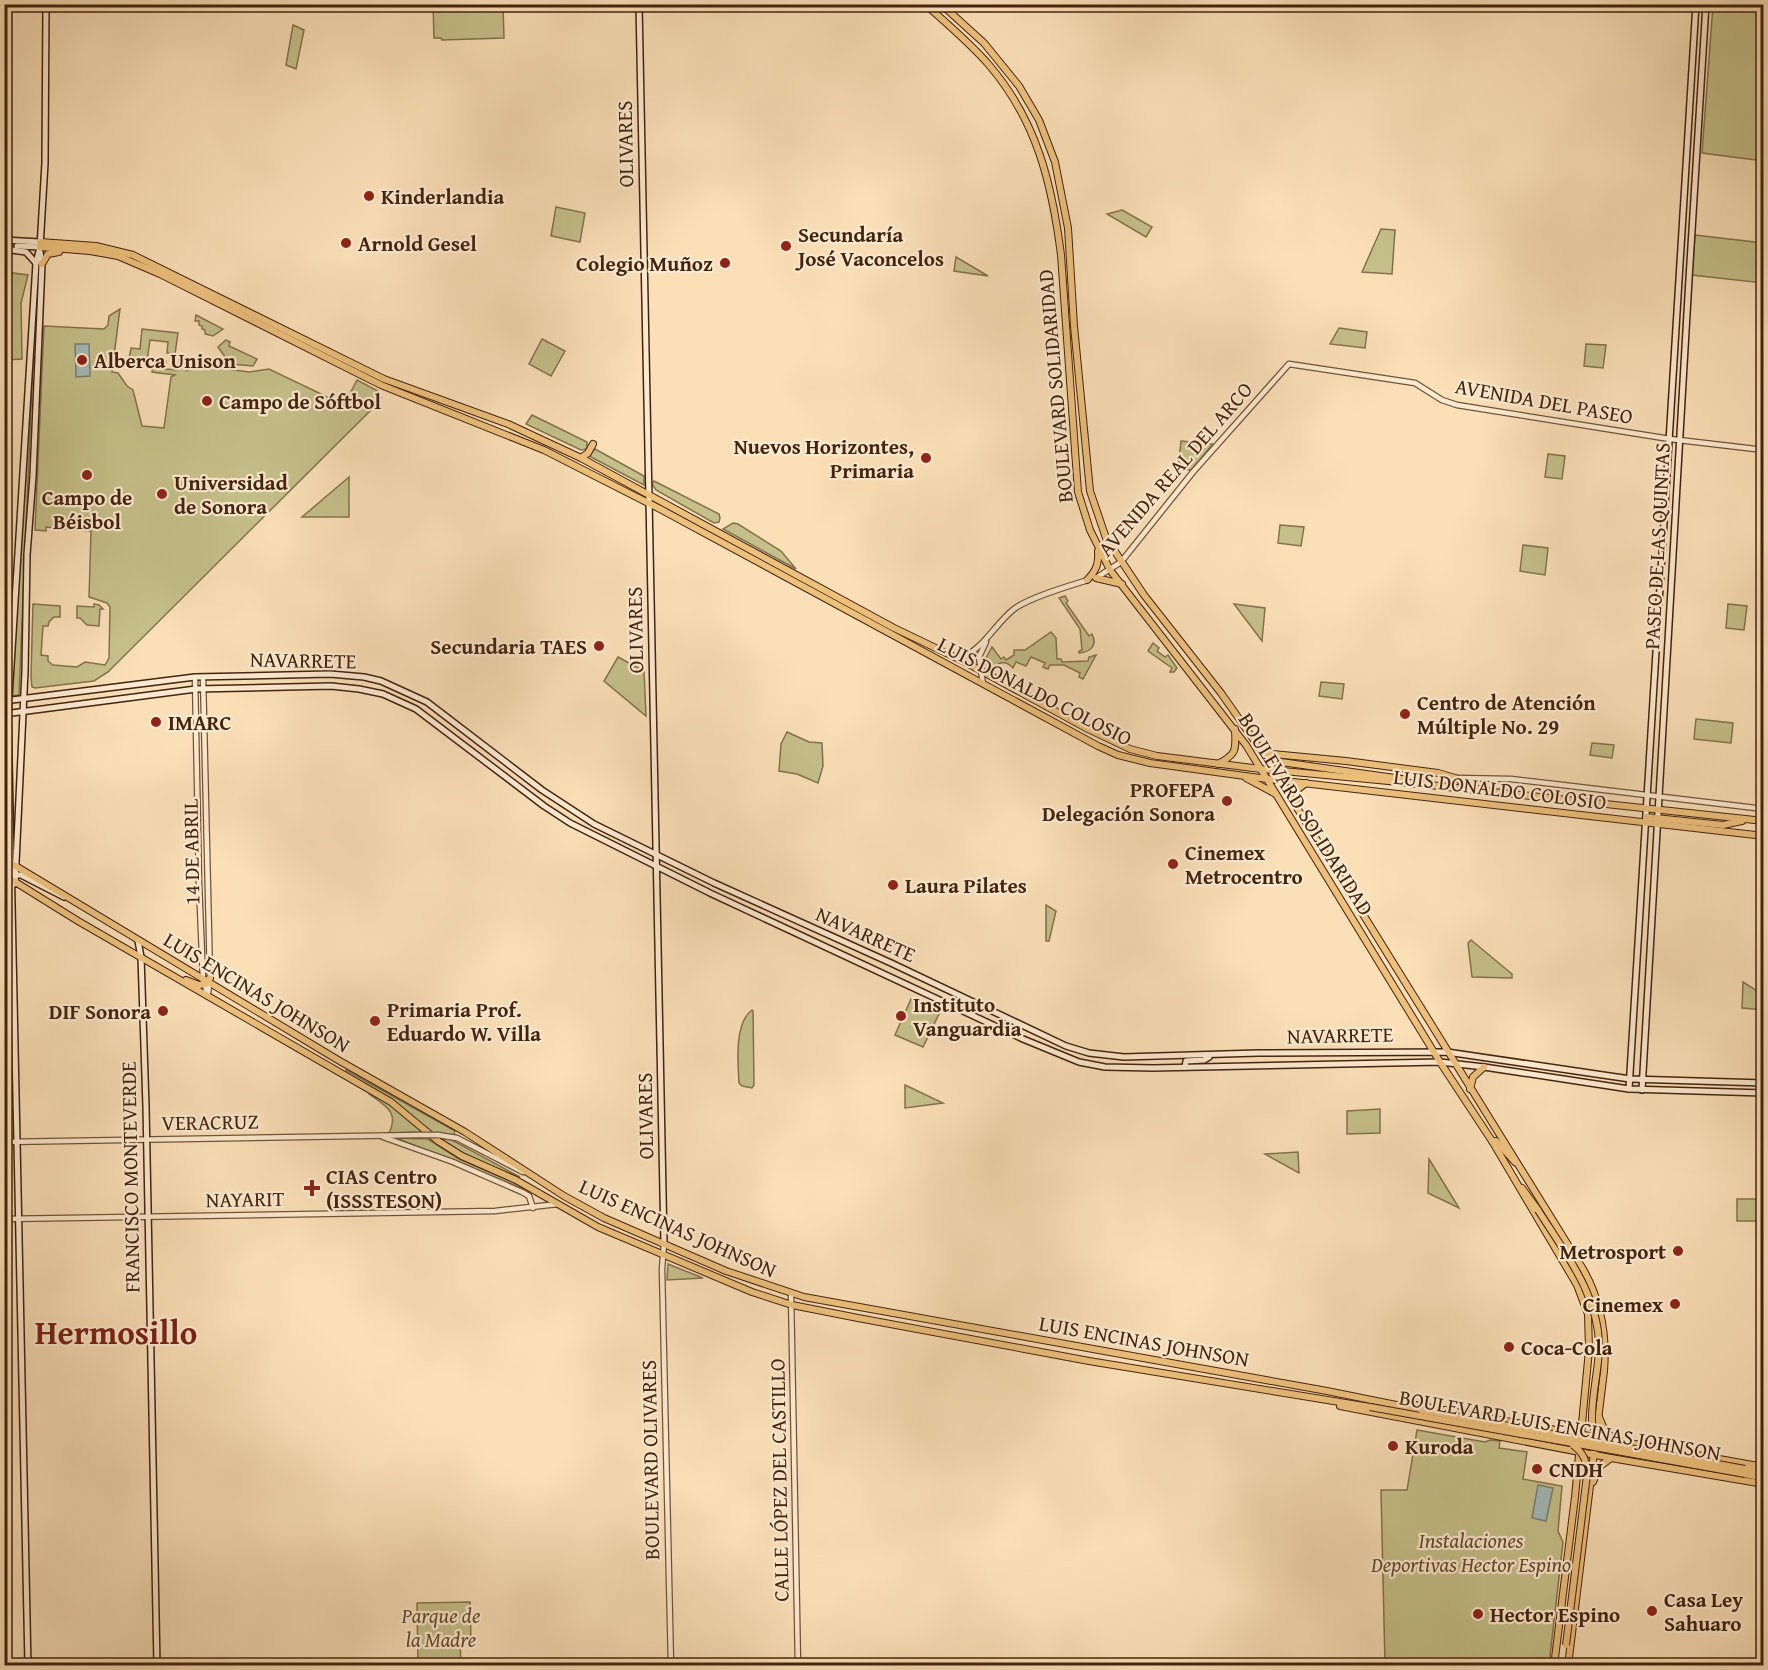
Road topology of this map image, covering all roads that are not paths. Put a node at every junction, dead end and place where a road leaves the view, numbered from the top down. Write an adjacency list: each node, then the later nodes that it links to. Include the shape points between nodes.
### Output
1 (46, 4): 8 (main road)
2 (639, 4): 19 (main road, OLIVARES)
3 (926, 4): 23 (main road, BOULEVARD SOLIDARIDAD, via 988,64 1014,98 1045,168 1061,255 1078,492)
4 (941, 4): 24 (main road, BOULEVARD SOLIDARIDAD, via 984,43 1019,86 1055,162 1068,228 1090,491 1106,538)
5 (1696, 4): 14 (main road, PASEO DE LAS QUINTAS)
6 (1706, 4): 15 (main road, PASEO DE LAS QUINTAS)
7 (4, 240): 8 (main road)
8 (40, 245): 9 (main road); 10 (main road); 11 (main road); 12 (main road, via 108,248)
9 (4, 247): 11 (main road, via 26,252)
10 (118, 256): 11 (main road, via 52,252); 12 (main road); 20 (main road, LUIS DONALDO COLOSIO, via 390,389 534,445)
11 (39, 263): 32 (main road); 39 (main road)
12 (160, 267): 18 (main road, LUIS DONALDO COLOSIO, via 384,379 508,424)
13 (1289, 364): 14 (street, AVENIDA DEL PASEO, via 1415,383 1457,405); 24 (street, AVENIDA REAL DEL ARCO, via 1193,472)
14 (1670, 438): 15 (street, AVENIDA DEL PASEO); 56 (main road, PASEO DE LAS QUINTAS)
15 (1679, 440): 17 (street, AVENIDA DEL PASEO); 57 (main road, PASEO DE LAS QUINTAS)
16 (593, 444): 18 (main road)
17 (1764, 450)
18 (581, 458): 19 (main road, LUIS DONALDO COLOSIO)
19 (649, 494): 20 (main road, OLIVARES); 21 (main road, LUIS DONALDO COLOSIO)
20 (649, 504): 22 (main road, LUIS DONALDO COLOSIO); 67 (main road, OLIVARES)
21 (668, 505): 22 (main road); 30 (main road, LUIS DONALDO COLOSIO)
22 (662, 510): 35 (main road, LUIS DONALDO COLOSIO)
23 (1098, 548): 25 (main road, BOULEVARD SOLIDARIDAD); 27 (main road, via 1098,565)
24 (1121, 562): 25 (street, AVENIDA REAL DEL ARCO); 44 (main road, BOULEVARD SOLIDARIDAD)
25 (1110, 570): 26 (street, AVENIDA REAL DEL ARCO); 28 (main road, BOULEVARD SOLIDARIDAD)
26 (1096, 578): 27 (street, AVENIDA REAL DEL ARCO); 28 (main road)
27 (1087, 580): 29 (street, AVENIDA REAL DEL ARCO, via 1015,608)
28 (1122, 584): 43 (main road, BOULEVARD SOLIDARIDAD)
29 (987, 639): 30 (street, AVENIDA REAL DEL ARCO); 31 (street, AVENIDA REAL DEL ARCO, via 979,657)
30 (958, 659): 31 (main road, LUIS DONALDO COLOSIO)
31 (980, 670): 35 (street, AVENIDA REAL DEL ARCO); 45 (main road, LUIS DONALDO COLOSIO, via 1130,748 1157,756)
32 (11, 677): 38 (main road); 40 (main road)
33 (195, 677): 34 (main road, NAVARRETE); 36 (street, 14 DE ABRIL); 39 (main road, NAVARRETE)
34 (203, 677): 37 (street, 14 DE ABRIL); 67 (main road, NAVARRETE, via 330,674 364,677 391,685 427,702 578,815)
35 (983, 684): 48 (main road, LUIS DONALDO COLOSIO, via 1119,754 1157,764)
36 (196, 688): 37 (main road, NAVARRETE); 41 (main road, NAVARRETE); 77 (street, 14 DE ABRIL, via 199,884)
37 (204, 688): 69 (main road, NAVARRETE, via 331,686 392,697 423,714 561,817); 77 (street, 14 DE ABRIL)
38 (4, 692)
39 (24, 698): 40 (main road, NAVARRETE); 41 (main road)
40 (7, 701): 42 (main road)
41 (23, 711): 42 (main road, NAVARRETE); 68 (main road)
42 (6, 714): 68 (main road)
43 (1235, 729): 45 (main road, via 1235,751); 46 (main road, BOULEVARD SOLIDARIDAD)
44 (1263, 753): 47 (main road, BOULEVARD SOLIDARIDAD); 49 (main road); 53 (main road, via 1276,761)
45 (1218, 764): 46 (main road, LUIS DONALDO COLOSIO)
46 (1261, 769): 47 (main road, LUIS DONALDO COLOSIO); 50 (main road, BOULEVARD SOLIDARIDAD)
47 (1274, 771): 51 (main road, BOULEVARD SOLIDARIDAD); 53 (main road, LUIS DONALDO COLOSIO)
48 (1240, 775): 50 (main road, LUIS DONALDO COLOSIO); 55 (main road)
49 (1455, 777): 54 (main road); 56 (street, via 1511,779)
50 (1267, 779): 51 (main road, LUIS DONALDO COLOSIO); 55 (main road, BOULEVARD SOLIDARIDAD)
51 (1280, 780): 52 (main road, LUIS DONALDO COLOSIO); 58 (main road, BOULEVARD SOLIDARIDAD)
52 (1306, 783): 58 (main road, BOULEVARD SOLIDARIDAD, via 1298,790); 62 (main road, LUIS DONALDO COLOSIO)
53 (1411, 783): 54 (main road, LUIS DONALDO COLOSIO)
54 (1487, 793): 59 (main road, LUIS DONALDO COLOSIO)
55 (1277, 795): 80 (main road, BOULEVARD SOLIDARIDAD)
56 (1647, 795): 57 (street); 59 (main road, PASEO DE LAS QUINTAS)
57 (1660, 796): 60 (street); 61 (main road, PASEO DE LAS QUINTAS)
58 (1296, 805): 81 (main road, BOULEVARD SOLIDARIDAD)
59 (1647, 808): 61 (main road, LUIS DONALDO COLOSIO); 62 (main road, PASEO DE LAS QUINTAS)
60 (1764, 808)
61 (1659, 810): 63 (main road, LUIS DONALDO COLOSIO); 64 (main road, PASEO DE LAS QUINTAS)
62 (1646, 820): 64 (main road, LUIS DONALDO COLOSIO); 90 (main road, PASEO DE LAS QUINTAS)
63 (1746, 820): 64 (main road, via 1721,825); 65 (main road, LUIS DONALDO COLOSIO)
64 (1659, 821): 66 (main road); 91 (main road, PASEO DE LAS QUINTAS)
65 (1764, 822)
66 (1764, 836)
67 (654, 854): 69 (main road, OLIVARES); 82 (main road, NAVARRETE, via 1072,1048 1106,1056)
68 (10, 862): 70 (main road); 71 (main road, LUIS ENCINAS JOHNSON)
69 (655, 866): 87 (main road, NAVARRETE, via 1063,1056 1105,1067); 110 (main road, OLIVARES)
70 (12, 878): 71 (main road, via 27,878); 73 (main road); 75 (main road, LUIS ENCINAS JOHNSON)
71 (71, 900): 74 (main road, LUIS ENCINAS JOHNSON)
72 (4, 918): 73 (street)
73 (14, 920): 99 (main road)
74 (138, 941): 75 (main road, FRANCISCO MONTEVERDE); 77 (main road, LUIS ENCINAS JOHNSON)
75 (141, 957): 76 (main road, LUIS ENCINAS JOHNSON); 98 (main road, FRANCISCO MONTEVERDE)
76 (174, 977): 77 (main road); 78 (main road, LUIS ENCINAS JOHNSON)
77 (207, 981): 78 (street, 14 DE ABRIL); 103 (main road, LUIS ENCINAS JOHNSON, via 465,1132)
78 (208, 996): 105 (main road, LUIS ENCINAS JOHNSON, via 391,1102 462,1156)
79 (1371, 1051): 80 (main road, NAVARRETE); 82 (main road, NAVARRETE); 84 (main road)
80 (1433, 1051): 81 (main road, NAVARRETE); 83 (main road, BOULEVARD SOLIDARIDAD)
81 (1447, 1052): 85 (main road, BOULEVARD SOLIDARIDAD); 86 (main road, NAVARRETE)
82 (1210, 1056): 87 (main road, via 1186,1061)
83 (1440, 1062): 84 (main road, NAVARRETE); 85 (main road, NAVARRETE); 100 (main road, BOULEVARD SOLIDARIDAD)
84 (1371, 1063): 87 (main road, NAVARRETE)
85 (1454, 1063): 88 (main road, NAVARRETE); 93 (main road, BOULEVARD SOLIDARIDAD)
86 (1528, 1064): 89 (main road); 90 (main road, NAVARRETE)
87 (1185, 1067)
88 (1484, 1067): 89 (main road, NAVARRETE); 93 (main road, via 1473,1077)
89 (1526, 1073): 94 (main road, NAVARRETE)
90 (1630, 1079): 91 (main road, NAVARRETE); 94 (main road, PASEO DE LAS QUINTAS)
91 (1642, 1080): 92 (main road, NAVARRETE); 95 (main road, PASEO DE LAS QUINTAS)
92 (1764, 1083)
93 (1470, 1089): 102 (main road, BOULEVARD SOLIDARIDAD)
94 (1629, 1089): 95 (main road, NAVARRETE)
95 (1642, 1090): 96 (main road, NAVARRETE)
96 (1764, 1093)
97 (380, 1136): 98 (street, VERACRUZ); 103 (street, VERACRUZ, bridge, via 457,1138); 106 (street, via 522,1192 529,1196)
98 (146, 1140): 99 (street, VERACRUZ); 107 (main road, FRANCISCO MONTEVERDE)
99 (17, 1141): 101 (street, VERACRUZ); 109 (main road)
100 (1492, 1141): 102 (main road); 104 (main road, BOULEVARD SOLIDARIDAD)
101 (4, 1142)
102 (1518, 1164): 119 (main road, BOULEVARD SOLIDARIDAD, via 1597,1298 1604,1335)
103 (536, 1179): 110 (main road, LUIS ENCINAS JOHNSON, via 604,1218)
104 (1515, 1180): 118 (main road, BOULEVARD SOLIDARIDAD, via 1584,1302 1590,1331); 134 (main road, bridge, via 1580,1277 1594,1311 1599,1341 1592,1413 1595,1431 1608,1446)
105 (558, 1204): 106 (street, NAYARIT); 111 (main road, LUIS ENCINAS JOHNSON, via 598,1227)
106 (533, 1208): 107 (street, NAYARIT)
107 (147, 1217): 109 (street, NAYARIT); 145 (main road, FRANCISCO MONTEVERDE)
108 (4, 1219): 109 (street, NAYARIT)
109 (18, 1219): 144 (main road)
110 (664, 1243): 111 (street, OLIVARES); 112 (main road, LUIS ENCINAS JOHNSON)
111 (663, 1254): 113 (main road, LUIS ENCINAS JOHNSON); 146 (street, BOULEVARD OLIVARES)
112 (756, 1282): 113 (main road); 114 (main road, LUIS ENCINAS JOHNSON)
113 (752, 1292): 115 (main road, LUIS ENCINAS JOHNSON)
114 (791, 1294): 115 (street, CALLE LÓPEZ DEL CASTILLO); 116 (main road, LUIS ENCINAS JOHNSON)
115 (792, 1305): 117 (main road, LUIS ENCINAS JOHNSON); 147 (street, CALLE LÓPEZ DEL CASTILLO)
116 (1017, 1335): 117 (main road, via 1014,1340); 121 (main road, LUIS ENCINAS JOHNSON)
117 (1000, 1344): 120 (main road, LUIS ENCINAS JOHNSON)
118 (1586, 1379): 119 (main road); 125 (main road, BOULEVARD SOLIDARIDAD)
119 (1603, 1381): 124 (main road, BOULEVARD SOLIDARIDAD)
120 (1310, 1398): 122 (main road, LUIS ENCINAS JOHNSON); 131 (main road)
121 (1376, 1401): 123 (main road, LUIS ENCINAS JOHNSON); 127 (main road)
122 (1370, 1407): 134 (main road, BOULEVARD LUIS ENCINAS JOHNSON, bridge)
123 (1421, 1410): 126 (main road, BOULEVARD LUIS ENCINAS JOHNSON, bridge)
124 (1598, 1414): 129 (main road, BOULEVARD SOLIDARIDAD); 130 (main road, via 1605,1431)
125 (1582, 1420): 127 (main road); 128 (main road, BOULEVARD SOLIDARIDAD)
126 (1536, 1431): 138 (main road, BOULEVARD LUIS ENCINAS JOHNSON, bridge); 143 (main road, bridge, via 1574,1445 1587,1465 1566,1645)
127 (1564, 1431): 128 (main road)
128 (1581, 1434): 129 (main road); 132 (main road, BOULEVARD SOLIDARIDAD)
129 (1596, 1436): 130 (main road); 133 (main road, BOULEVARD SOLIDARIDAD)
130 (1616, 1440): 137 (main road)
131 (1562, 1448): 132 (main road); 136 (main road)
132 (1579, 1452): 133 (main road); 136 (main road, BOULEVARD SOLIDARIDAD)
133 (1593, 1455): 135 (main road); 142 (main road, BOULEVARD SOLIDARIDAD)
134 (1642, 1456): 138 (main road, BOULEVARD LUIS ENCINAS JOHNSON, bridge)
135 (1611, 1458): 141 (main road); 142 (main road, via 1599,1467)
136 (1577, 1467): 148 (main road, BOULEVARD SOLIDARIDAD)
137 (1764, 1467)
138 (1745, 1472): 139 (main road); 140 (main road)
139 (1764, 1472)
140 (1764, 1478)
141 (1764, 1484)
142 (1589, 1491): 143 (main road, BOULEVARD SOLIDARIDAD)
143 (1568, 1664)
144 (28, 1665)
145 (157, 1665)
146 (671, 1665)
147 (798, 1665)
148 (1554, 1665)

